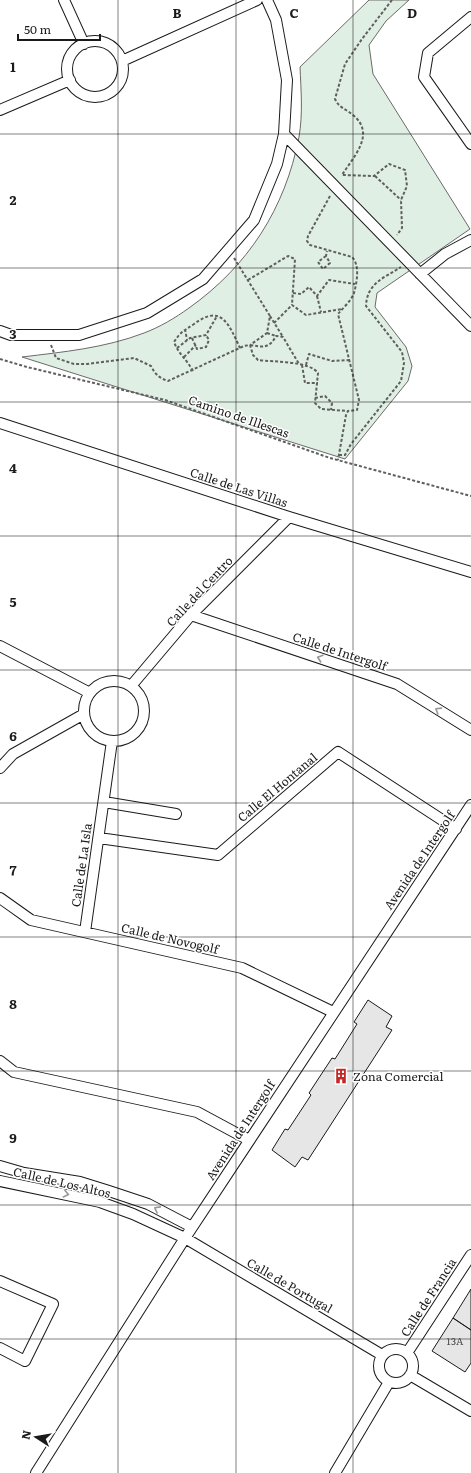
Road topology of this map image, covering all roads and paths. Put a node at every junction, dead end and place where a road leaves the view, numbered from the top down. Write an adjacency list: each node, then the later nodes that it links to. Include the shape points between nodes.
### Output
1 (64, 0): 6 (street)
2 (257, 0): 7 (street)
3 (266, 0): 10 (street, via 276,20 287,80)
4 (392, 0): 12 (path, via 346,64 335,99 339,106 362,125 364,136)
5 (471, 17): 11 (street, via 428,53 424,77)
6 (84, 44): 7 (street, via 95,41 110,46); 8 (street, via 70,58)
7 (122, 61): 8 (street, via 123,76 119,84 104,96 87,96 78,91)
8 (70, 80): 9 (street)
9 (0, 110)
10 (284, 134): 14 (street); 18 (street, via 277,164 254,220)
11 (471, 144)
12 (342, 175): 13 (path); 14 (path)
13 (374, 176): 15 (path); 15 (path, via 389,164 405,170 407,186)
14 (336, 187): 19 (path, via 307,241 310,245); 21 (street)
15 (401, 200): 16 (path, via 402,228)
16 (398, 234)
17 (471, 240): 22 (street, via 445,254)
18 (229, 249): 23 (path); 37 (street, via 203,279 147,313 79,335)
19 (327, 251): 20 (path); 24 (path, via 352,257 356,262)
20 (326, 256): 20 (path, via 330,263 323,269 318,262)
21 (409, 262): 22 (street); 58 (path, via 372,286 366,306 402,352 404,363 401,381 345,455 340,454)
22 (420, 274): 33 (street)
23 (248, 280): 25 (path, via 288,256 295,259); 31 (path)
24 (355, 284): 26 (path, via 328,280); 28 (path, via 354,294)
25 (293, 293): 26 (path, via 301,294 309,287); 27 (path)
26 (317, 296): 29 (path)
27 (292, 305): 29 (path, via 306,315); 32 (path)
28 (342, 310): 29 (path); 49 (path, via 338,314)
29 (321, 312)
30 (217, 316): 34 (path, via 212,314); 38 (path); 46 (path, via 229,324)
31 (270, 316): 32 (path); 36 (path)
32 (274, 323): 40 (path)
33 (471, 326)
34 (185, 329): 42 (path); 45 (path, via 174,342)
35 (0, 331): 37 (street, via 11,335)
36 (267, 333): 39 (path); 44 (path)
37 (47, 335): 52 (path, via 56,358 74,364 134,358 151,366 154,373 168,381)
38 (206, 335): 41 (path); 43 (path, via 209,340 206,347 197,349)
39 (276, 336): 40 (path); 44 (path, via 272,344 265,347)
40 (283, 337): 50 (path)
41 (193, 338): 42 (path); 43 (path)
42 (187, 340): 45 (path)
43 (196, 345): 47 (path)
44 (250, 345): 46 (path); 50 (path, via 252,355 258,360)
45 (176, 348): 47 (path)
46 (240, 348): 52 (path)
47 (184, 357): 52 (path)
48 (0, 359): 58 (path, Camino de Illescas, via 165,400)
49 (350, 360): 51 (path, via 332,361 309,354); 56 (path, via 359,400 357,410)
50 (301, 365): 51 (path); 53 (path, via 305,383)
51 (306, 365): 53 (path, via 315,368)
52 (193, 370)
53 (318, 383): 54 (path)
54 (315, 398): 55 (path, via 315,403 320,409); 55 (path, via 325,396 332,402)
55 (331, 410): 56 (path)
56 (348, 411): 58 (path)
57 (0, 423): 60 (street, Calle de Las Villas)
58 (338, 460): 59 (path, Camino de Illescas)
59 (471, 496)
60 (289, 517): 61 (street, Calle de Las Villas); 62 (street, Calle del Centro)
61 (471, 572)
62 (191, 615): 64 (street, Calle del Centro); 67 (street, Calle de Intergolf, one-way to 62, via 397,684)
63 (0, 646): 65 (street)
64 (131, 686): 65 (street, via 118,681 107,682); 68 (street, via 139,693 144,716 134,734 125,739)
65 (90, 693): 66 (street, via 85,702)
66 (84, 714): 68 (street, via 93,733); 69 (street, via 13,754)
67 (471, 730)
68 (112, 741): 70 (street, Calle de La Isla)
69 (0, 768)
70 (104, 802): 72 (street); 74 (street, Calle de La Isla)
71 (471, 805): 73 (street, Avenida de Intergolf)
72 (176, 814)
73 (456, 829): 74 (street, Calle El Hontanal, via 338,752 218,855); 77 (street, Avenida de Intergolf)
74 (98, 838): 76 (street, Calle de La Isla)
75 (0, 898): 76 (street, Calle de Novogolf, via 31,920)
76 (85, 932): 77 (street, Calle de Novogolf, via 242,968)
77 (333, 1012): 79 (street, Avenida de Intergolf)
78 (0, 1061): 79 (street, via 14,1072 197,1112)
79 (249, 1140): 82 (street, Avenida de Intergolf)
80 (0, 1166): 82 (street, Calle de Los Altos, one-way to 80, via 148,1204 109,1191 80,1182 24,1173)
81 (0, 1181): 83 (street, Calle de Los Altos, one-way to 83, via 100,1202)
82 (192, 1227): 83 (street, Avenida de Intergolf)
83 (184, 1238): 88 (street, Calle de Portugal); 92 (street, Avenida de Intergolf)
84 (471, 1255): 87 (street, Calle de Francia)
85 (0, 1281): 86 (street, via 53,1304 25,1361)
86 (0, 1348)
87 (408, 1353): 88 (street, via 396,1348); 89 (street, via 413,1366)
88 (382, 1355): 90 (street, via 378,1368 380,1374)
89 (410, 1375): 90 (street, via 403,1382); 91 (street)
90 (389, 1382): 93 (street)
91 (471, 1411)
92 (36, 1473)
93 (335, 1473)

